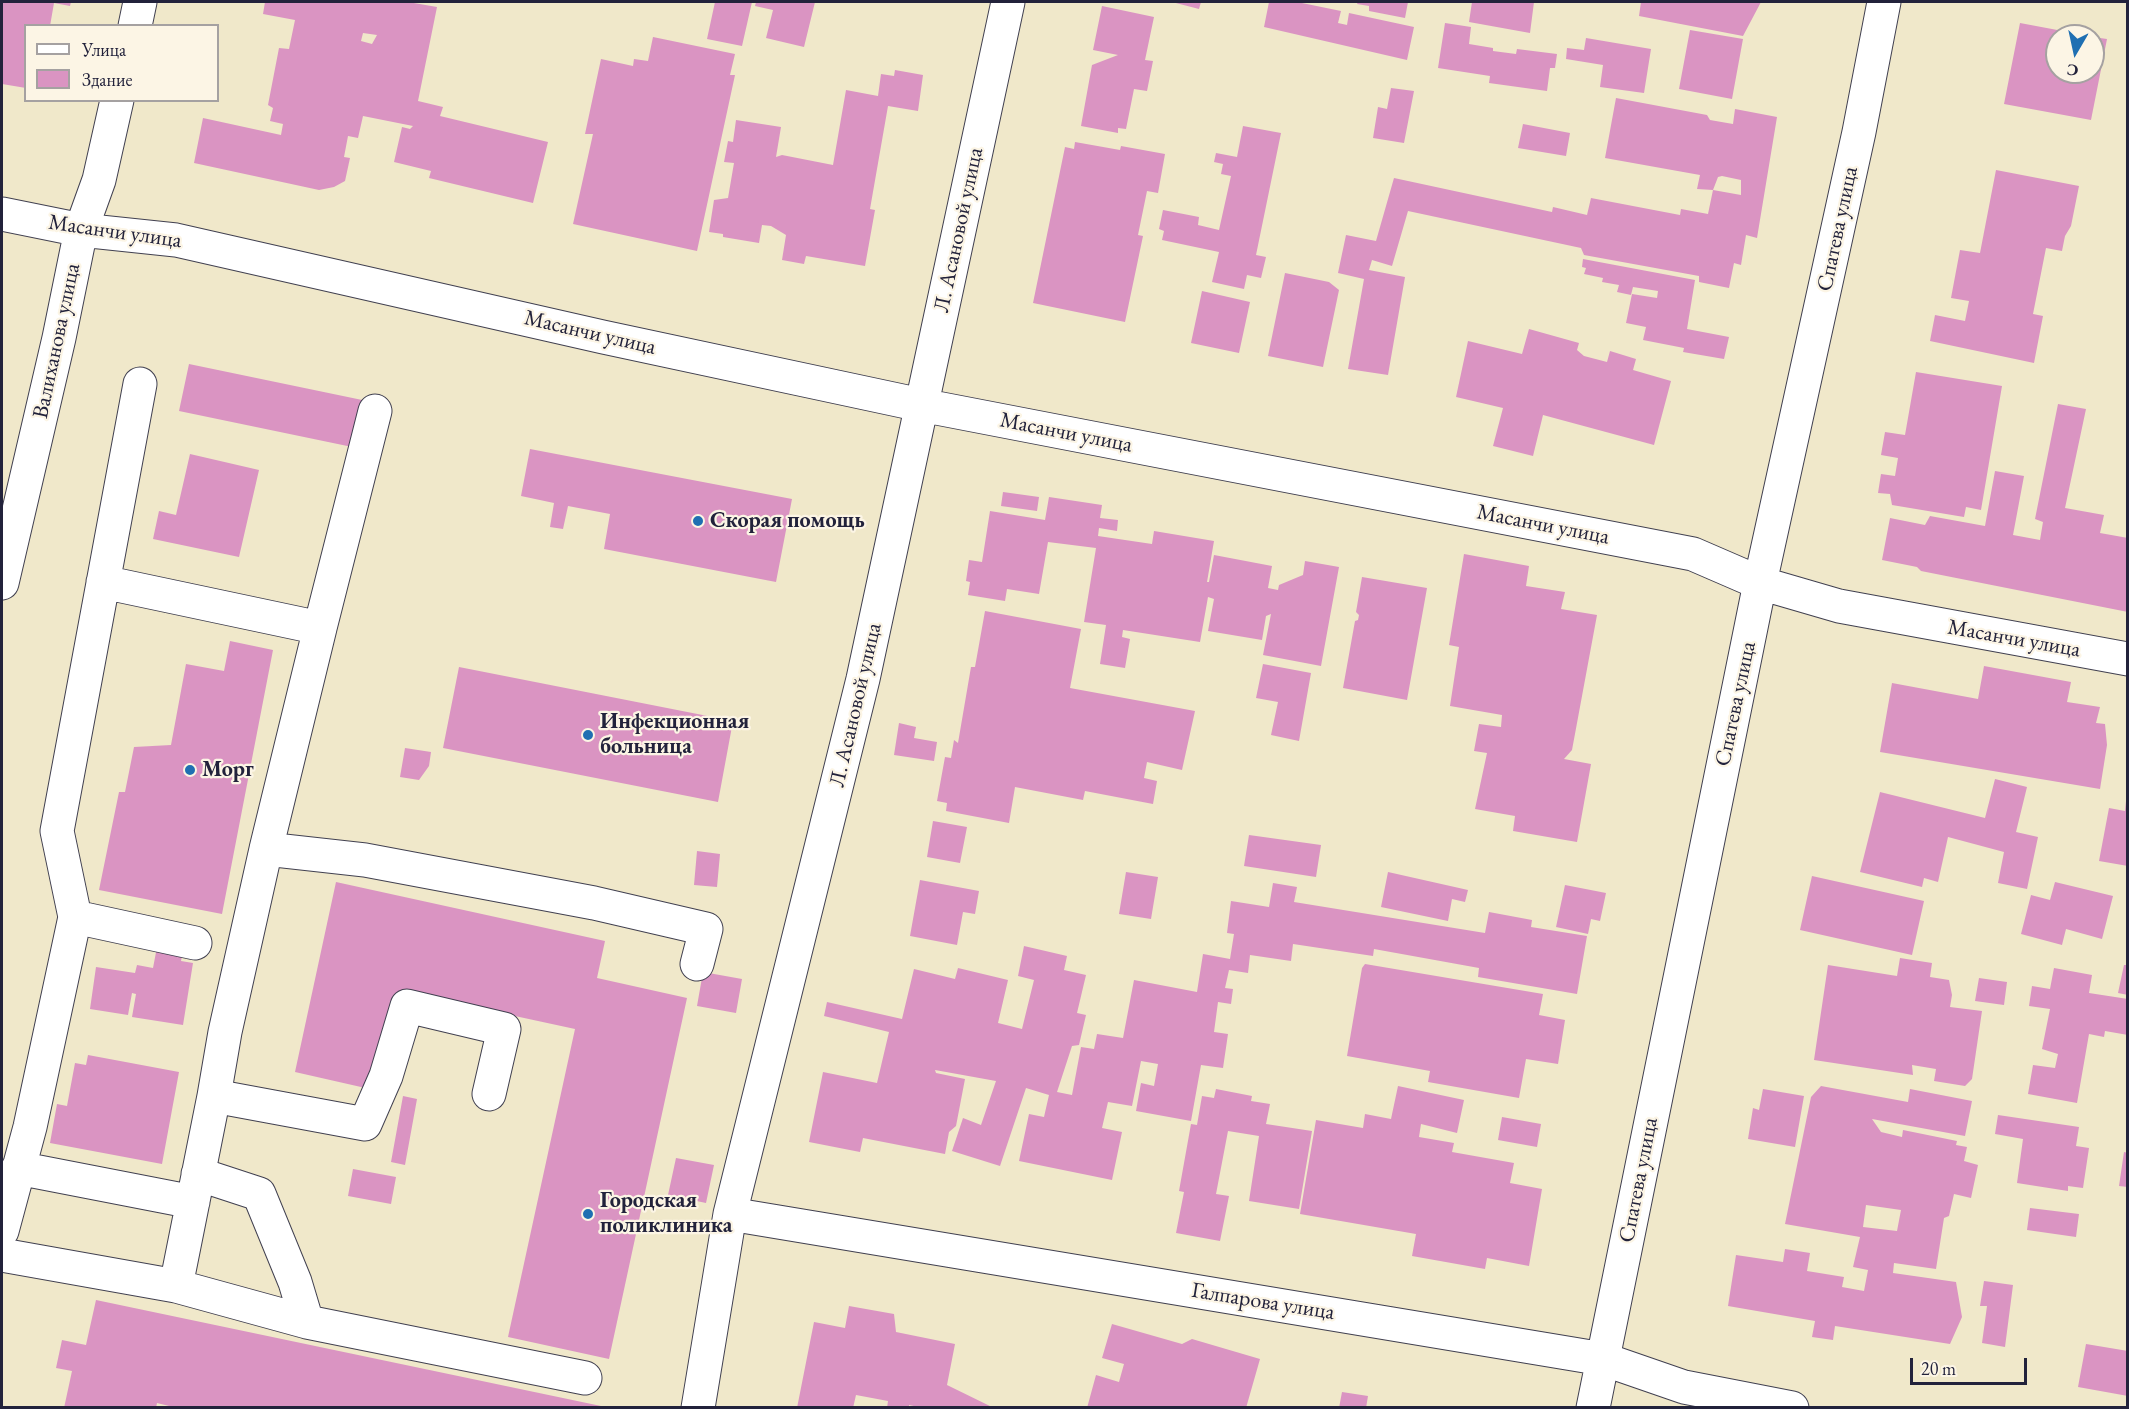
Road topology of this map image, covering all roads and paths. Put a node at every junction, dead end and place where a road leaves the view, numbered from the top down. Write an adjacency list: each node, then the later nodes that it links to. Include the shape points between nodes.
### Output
1 (140, 2): 4 (street)
2 (1008, 2): 9 (street, Л. Асановой улица)
3 (1884, 2): 13 (street, Спатева улица)
4 (135, 24)
5 (117, 102): 7 (street, Валиханова улица, via 99,180)
6 (2, 214): 7 (street, Масанчи улица)
7 (81, 230): 9 (street, Масанчи улица, via 176,240); 12 (street, Валиханова улица)
8 (140, 384): 11 (street)
9 (921, 405): 13 (street, Масанчи улица, via 1693,554); 24 (street, Л. Асановой улица, via 863,679)
10 (375, 411): 14 (street)
11 (103, 582): 14 (street); 17 (street, via 57,831)
12 (2, 583)
13 (1760, 583): 15 (street, Масанчи улица, via 1839,606); 29 (street, Спатева улица)
14 (320, 627): 16 (street)
15 (2127, 659)
16 (266, 849): 19 (street, via 365,860 594,903 706,929); 21 (street)
17 (75, 917): 18 (street); 22 (street)
18 (195, 944)
19 (698, 964)
20 (489, 1094): 21 (street, via 504,1029 406,1006 386,1076 365,1124)
21 (214, 1096): 23 (street)
22 (18, 1168): 23 (street); 25 (street)
23 (196, 1188): 27 (street); 28 (street, via 259,1194)
24 (730, 1214): 29 (street, Галпарова улица); 31 (street, Л. Асановой улица)
25 (2, 1231)
26 (2, 1255): 27 (street)
27 (176, 1286): 28 (street)
28 (307, 1322): 30 (street)
29 (1603, 1359): 32 (street, Спатева улица); 33 (street, Галпарова улица, via 1684,1387)
30 (585, 1378)
31 (698, 1407)
32 (1593, 1407)
33 (1792, 1407)

